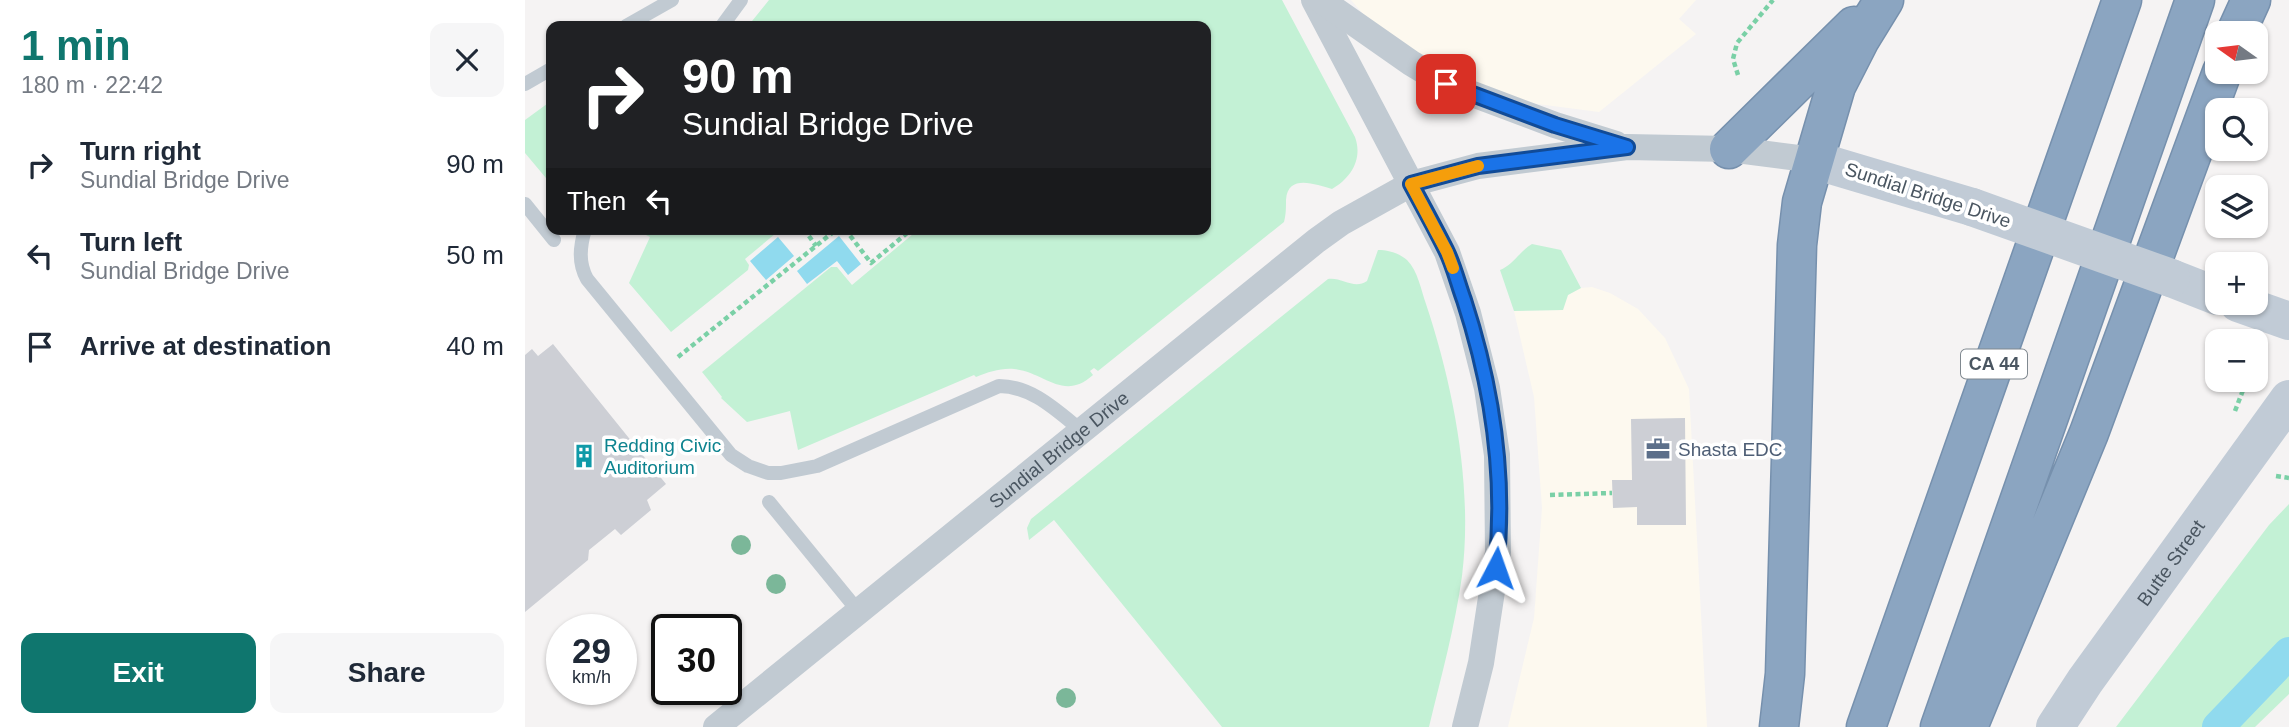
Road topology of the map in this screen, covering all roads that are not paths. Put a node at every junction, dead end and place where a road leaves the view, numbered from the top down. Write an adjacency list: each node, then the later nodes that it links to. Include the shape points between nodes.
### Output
1 (672, 0): 9 (lane)
2 (741, 0): 10 (lane)
3 (1314, 0): 18 (street)
4 (1321, 0): 15 (street, Sundial Bridge Drive, via 1446,84)
5 (1882, 0): 16 (highway); 17 (highway, via 1836,86)
6 (2122, 0): 34 (highway, CA 44)
7 (2195, 0): 35 (highway)
8 (2251, 0): 11 (highway)
9 (635, 21)
10 (726, 21)
11 (2241, 21)
12 (546, 72): 13 (lane)
13 (525, 84)
14 (2218, 84): 36 (highway, via 2089,433)
15 (1627, 147): 16 (street, Sundial Bridge Drive); 18 (street, Sundial Bridge Drive, via 1478,166)
16 (1728, 149): 17 (street, Sundial Bridge Drive)
17 (1814, 160): 24 (main road, Sundial Bridge Drive, bridge, via 1972,208); 33 (highway, via 1802,202 1797,245)
18 (1411, 184): 28 (street, Sundial Bridge Drive, via 1316,241); 32 (street, via 1447,252 1468,313 1490,400 1497,455 1494,584)
19 (525, 204): 20 (lane)
20 (546, 230)
21 (550, 235): 23 (lane)
22 (584, 235): 28 (lane, via 580,256 587,279 731,455 748,466 768,473 817,466 999,386 1030,393)
23 (554, 240)
24 (2205, 291)
25 (2268, 314): 26 (main road)
26 (2289, 321)
27 (2289, 399): 37 (main road, Butte Street)
28 (1082, 431): 30 (street, Sundial Bridge Drive)
29 (769, 502): 30 (lane)
30 (859, 612): 31 (street, Sundial Bridge Drive)
31 (716, 727)
32 (1465, 727)
33 (1779, 727)
34 (1866, 727)
35 (1940, 727)
36 (1968, 727)
37 (2055, 727)

